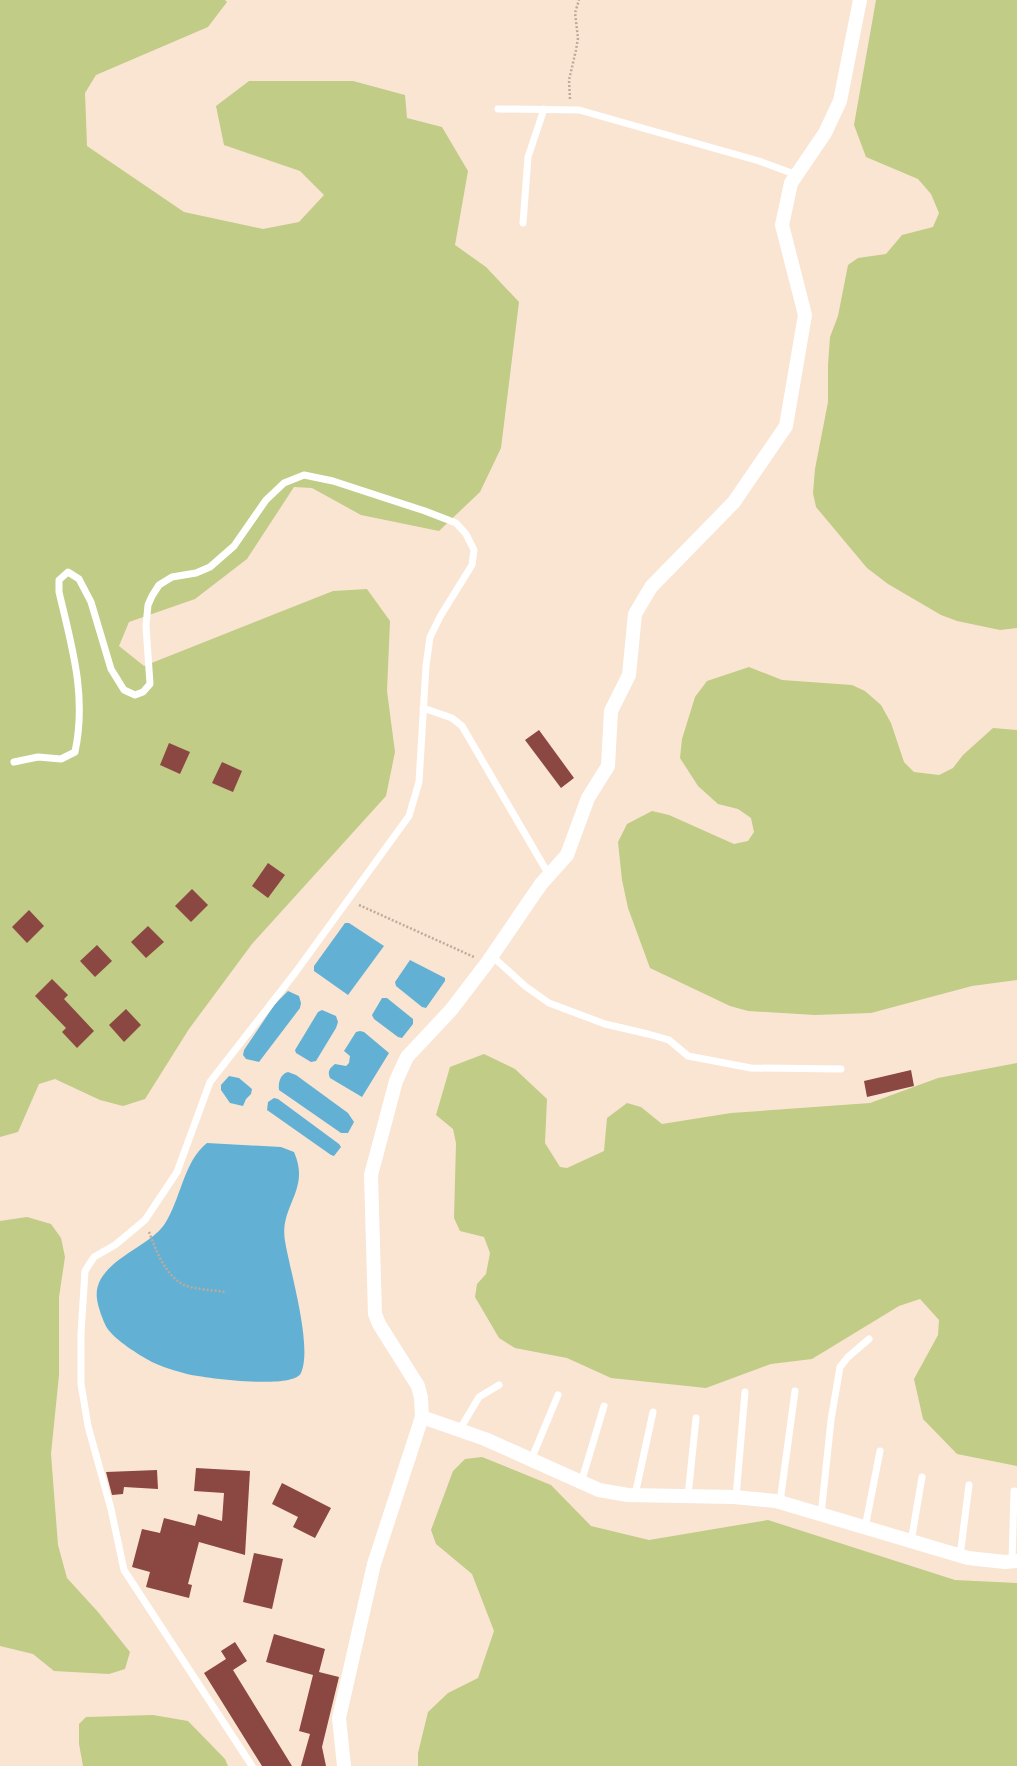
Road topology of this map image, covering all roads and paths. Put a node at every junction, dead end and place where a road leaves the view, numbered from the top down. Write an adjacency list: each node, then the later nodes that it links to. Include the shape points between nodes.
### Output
1 (579, 0): 5 (path, via 575,14 578,38 569,80)
2 (860, 0): 6 (street, via 840,101 826,133)
3 (498, 109): 4 (lane)
4 (544, 109): 5 (lane); 7 (lane, via 528,157)
5 (570, 110): 6 (lane, via 579,110 759,160)
6 (797, 175): 10 (street, via 792,183 782,225 805,315 786,426 734,502 652,587 636,614 629,674 611,711 608,766 588,798 567,855)
7 (523, 223)
8 (423, 708): 9 (lane, via 430,637 441,614 472,565 474,550 466,534 456,523 425,511 334,481 304,475 284,482 266,500 234,546 210,567 196,573 172,577 159,585 148,605 146,626 150,684 143,692 135,695 124,690 111,669 91,602 79,579 68,572 59,580 59,592 80,692 75,752 61,759 38,757); 10 (lane, via 452,718 462,726); 11 (lane, via 419,782 409,816)
9 (14, 762)
10 (549, 875): 12 (street)
11 (347, 900): 12 (path); 14 (lane, via 295,973 210,1082 177,1172)
12 (490, 959): 13 (lane, via 549,1003 605,1024 669,1040 688,1056 751,1068); 23 (street, via 451,1010 407,1057 396,1081 371,1175 375,1314 418,1386)
13 (841, 1069)
14 (145, 1220): 15 (path, via 158,1255 182,1284); 41 (lane, via 115,1245 94,1257 85,1271 81,1377 88,1426 111,1509 124,1570)
15 (225, 1292)
16 (869, 1339): 36 (lane, via 840,1367)
17 (499, 1385): 25 (lane, via 479,1397)
18 (795, 1391): 35 (lane)
19 (745, 1392): 34 (lane)
20 (558, 1395): 27 (lane)
21 (604, 1406): 29 (lane)
22 (653, 1412): 32 (lane)
23 (422, 1417): 25 (street); 42 (street, via 374,1564 339,1718)
24 (696, 1418): 33 (lane)
25 (460, 1429): 27 (street)
26 (880, 1451): 37 (lane)
27 (531, 1460): 29 (street)
28 (922, 1477): 38 (lane)
29 (581, 1483): 32 (street, via 599,1490)
30 (969, 1485): 39 (lane)
31 (1014, 1491): 40 (lane)
32 (635, 1495): 33 (street)
33 (688, 1496): 34 (street)
34 (736, 1497): 35 (street)
35 (780, 1502): 36 (street)
36 (820, 1515): 37 (street)
37 (865, 1528): 38 (street)
38 (911, 1542): 39 (street)
39 (960, 1556): 40 (street)
40 (1015, 1562)
41 (252, 1766)
42 (344, 1766)

